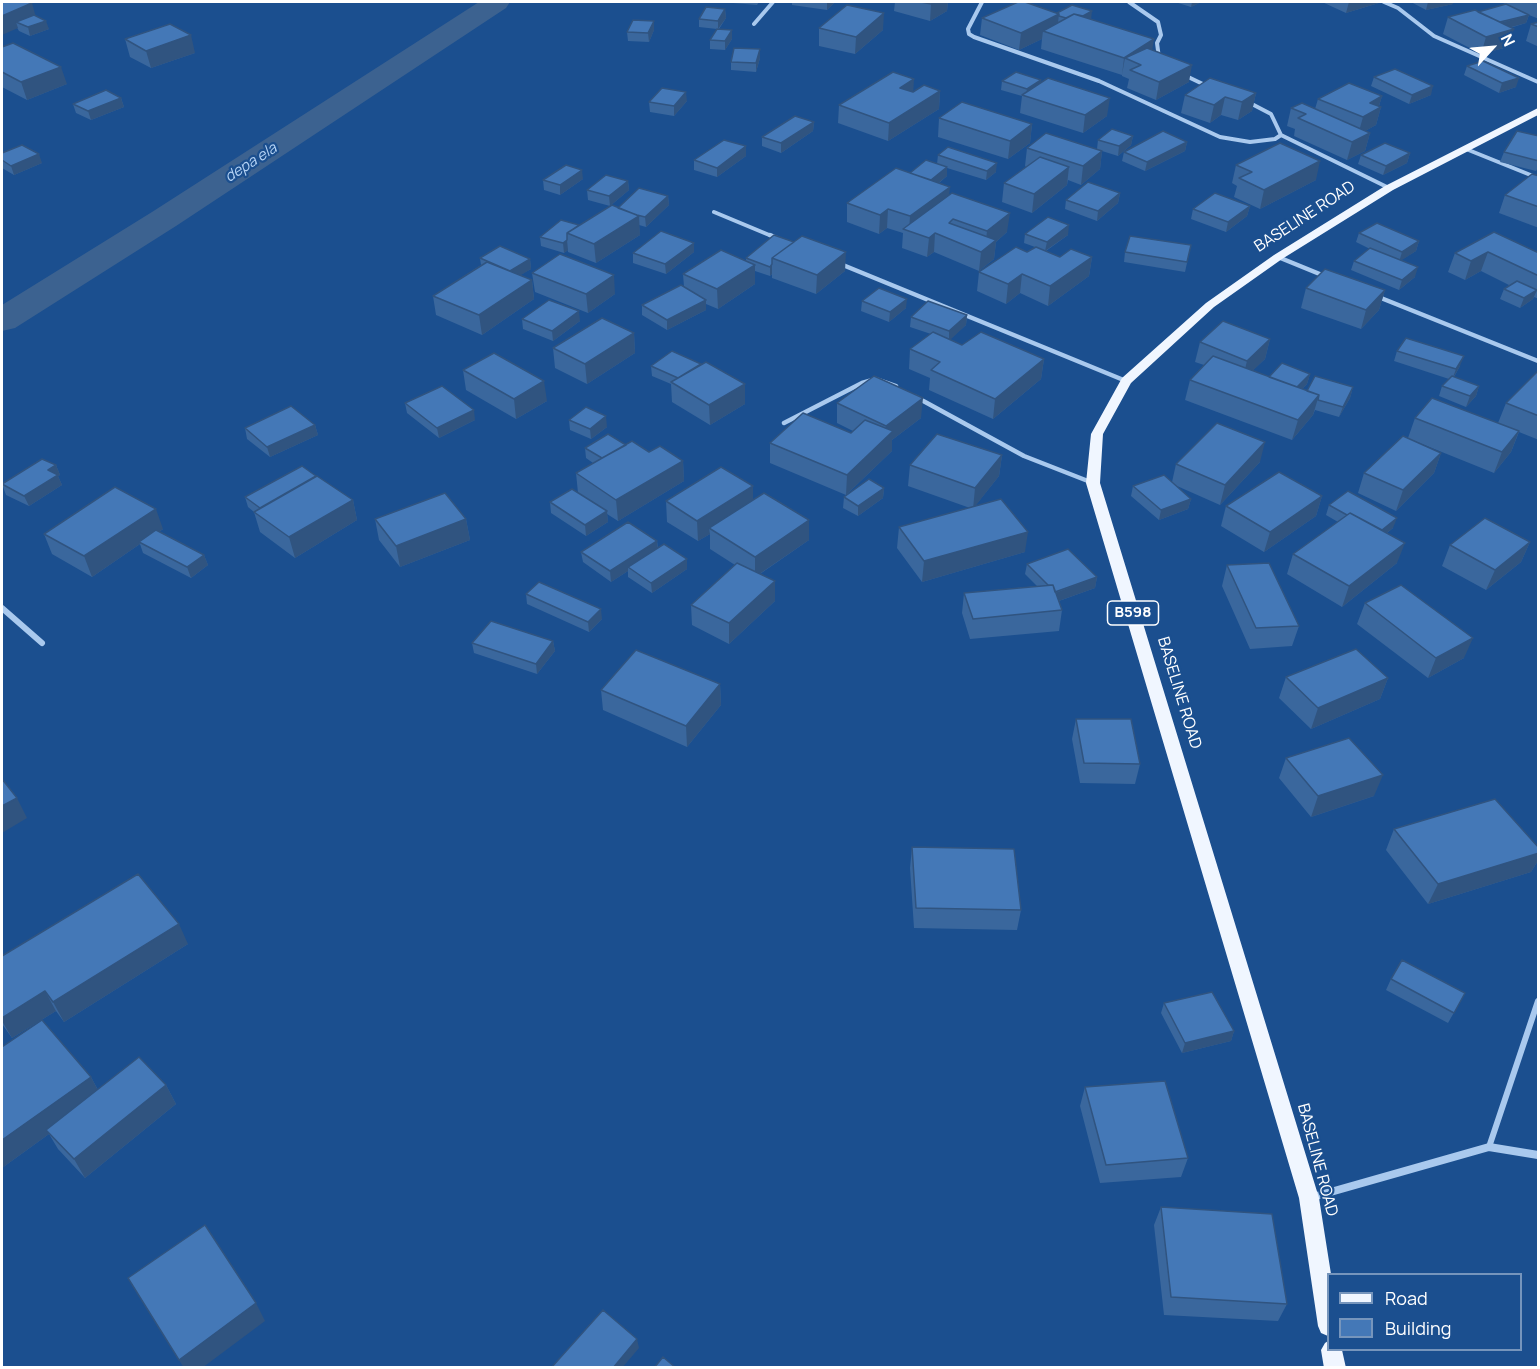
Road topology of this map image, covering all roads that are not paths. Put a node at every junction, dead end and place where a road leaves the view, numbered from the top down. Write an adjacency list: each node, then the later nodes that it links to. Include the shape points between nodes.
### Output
1 (773, 2): 5 (street)
2 (982, 2): 12 (street, via 968,29 974,37 1099,81 1220,137 1250,142)
3 (1129, 2): 6 (street, via 1158,22 1159,58)
4 (1384, 2): 8 (street, via 1434,36)
5 (754, 24)
6 (1164, 63)
7 (1176, 72): 9 (street)
8 (1539, 82)
9 (1216, 90)
10 (1247, 102): 12 (street, via 1271,114)
11 (1539, 111): 13 (main road, BASELINE ROAD / B598)
12 (1281, 135): 15 (street)
13 (1466, 149): 14 (street); 15 (main road, BASELINE ROAD / B598)
14 (1539, 178)
15 (1389, 188): 18 (main road, BASELINE ROAD / B598)
16 (714, 212): 17 (street)
17 (790, 244)
18 (1278, 258): 20 (street); 23 (main road, BASELINE ROAD / B598, via 1210,305)
19 (834, 261): 23 (street)
20 (1332, 279)
21 (1365, 292): 22 (street)
22 (1539, 361)
23 (1126, 381): 27 (main road, BASELINE ROAD / B598, via 1097,434)
24 (898, 387): 26 (street, via 876,379 861,383)
25 (908, 393): 27 (street, via 1024,456)
26 (784, 423)
27 (1093, 483): 33 (main road, BASELINE ROAD / B598)
28 (2, 608): 29 (street)
29 (42, 643)
30 (1539, 1000): 31 (lane)
31 (1489, 1147): 32 (street); 33 (street)
32 (1539, 1155)
33 (1310, 1198): 34 (main road, BASELINE ROAD / B598)
34 (1327, 1313)
35 (1332, 1351): 36 (main road)
36 (1335, 1368)

